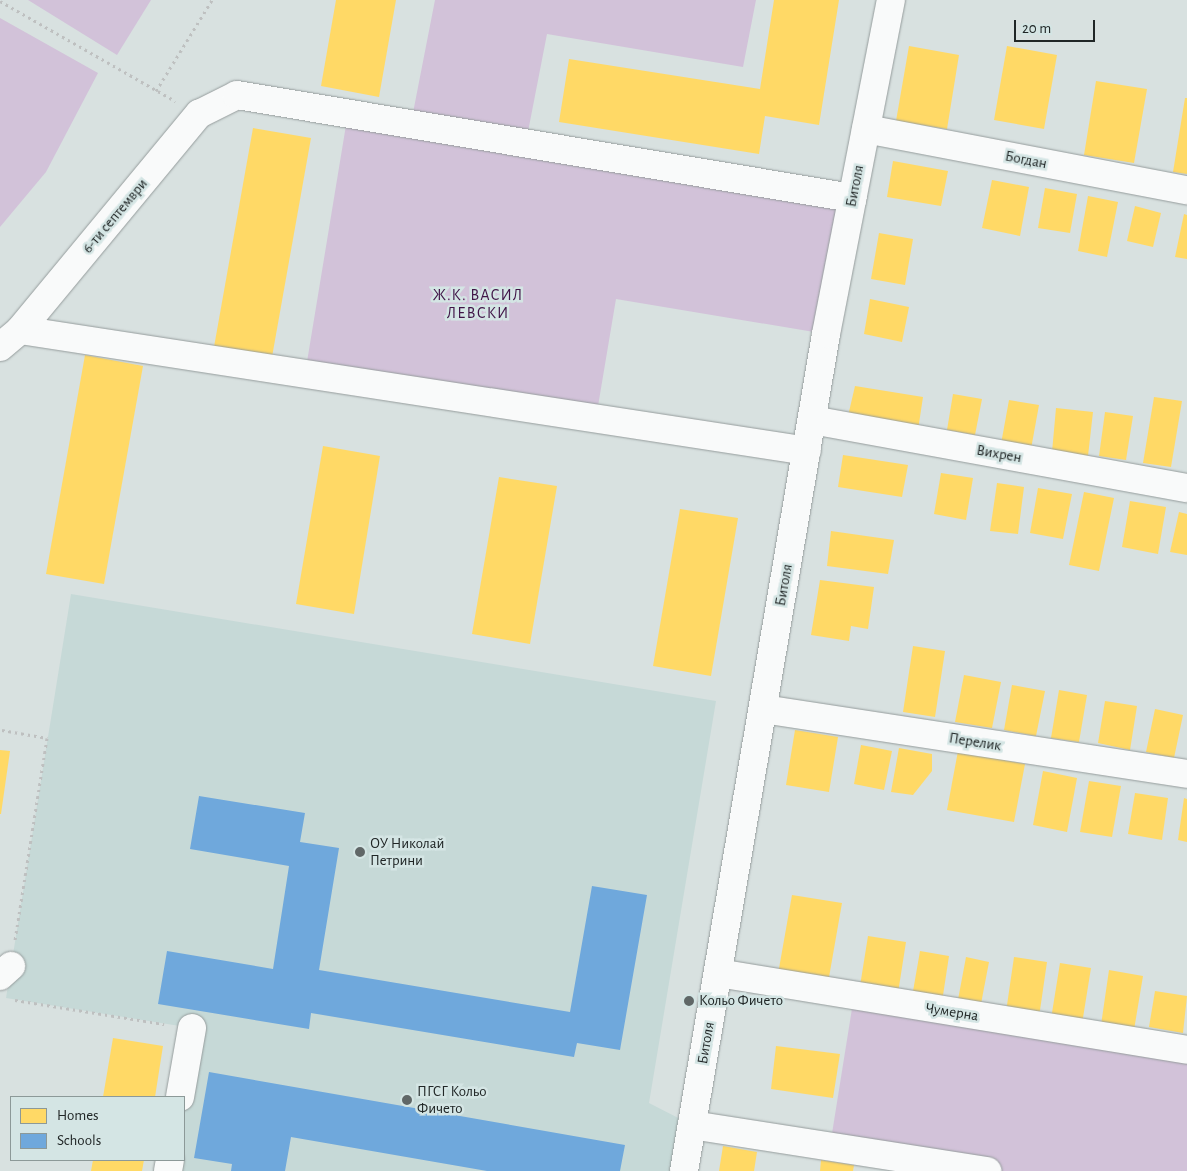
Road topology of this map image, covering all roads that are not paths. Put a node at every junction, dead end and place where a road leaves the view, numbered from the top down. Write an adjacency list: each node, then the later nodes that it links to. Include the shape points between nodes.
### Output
1 (891, 0): 2 (street, Битоля)
2 (866, 130): 3 (street, Богдан); 4 (street, Битоля)
3 (1187, 190)
4 (852, 198): 5 (street, 6-ти септември, via 237,95 199,114); 7 (street, Битоля)
5 (20, 330): 6 (street, 6-ти септември); 8 (street)
6 (0, 348)
7 (812, 420): 8 (street, Битоля); 9 (street, Вихрен)
8 (806, 451): 10 (street, Битоля)
9 (1187, 488)
10 (763, 709): 11 (street, Перелик); 12 (street, Битоля)
11 (1187, 774)
12 (718, 973): 14 (street, Чумерна); 16 (street, Битоля)
13 (192, 1028): 15 (street)
14 (1187, 1050)
15 (180, 1096)
16 (692, 1125): 17 (street, Битоля); 18 (street)
17 (684, 1171)
18 (987, 1171)

